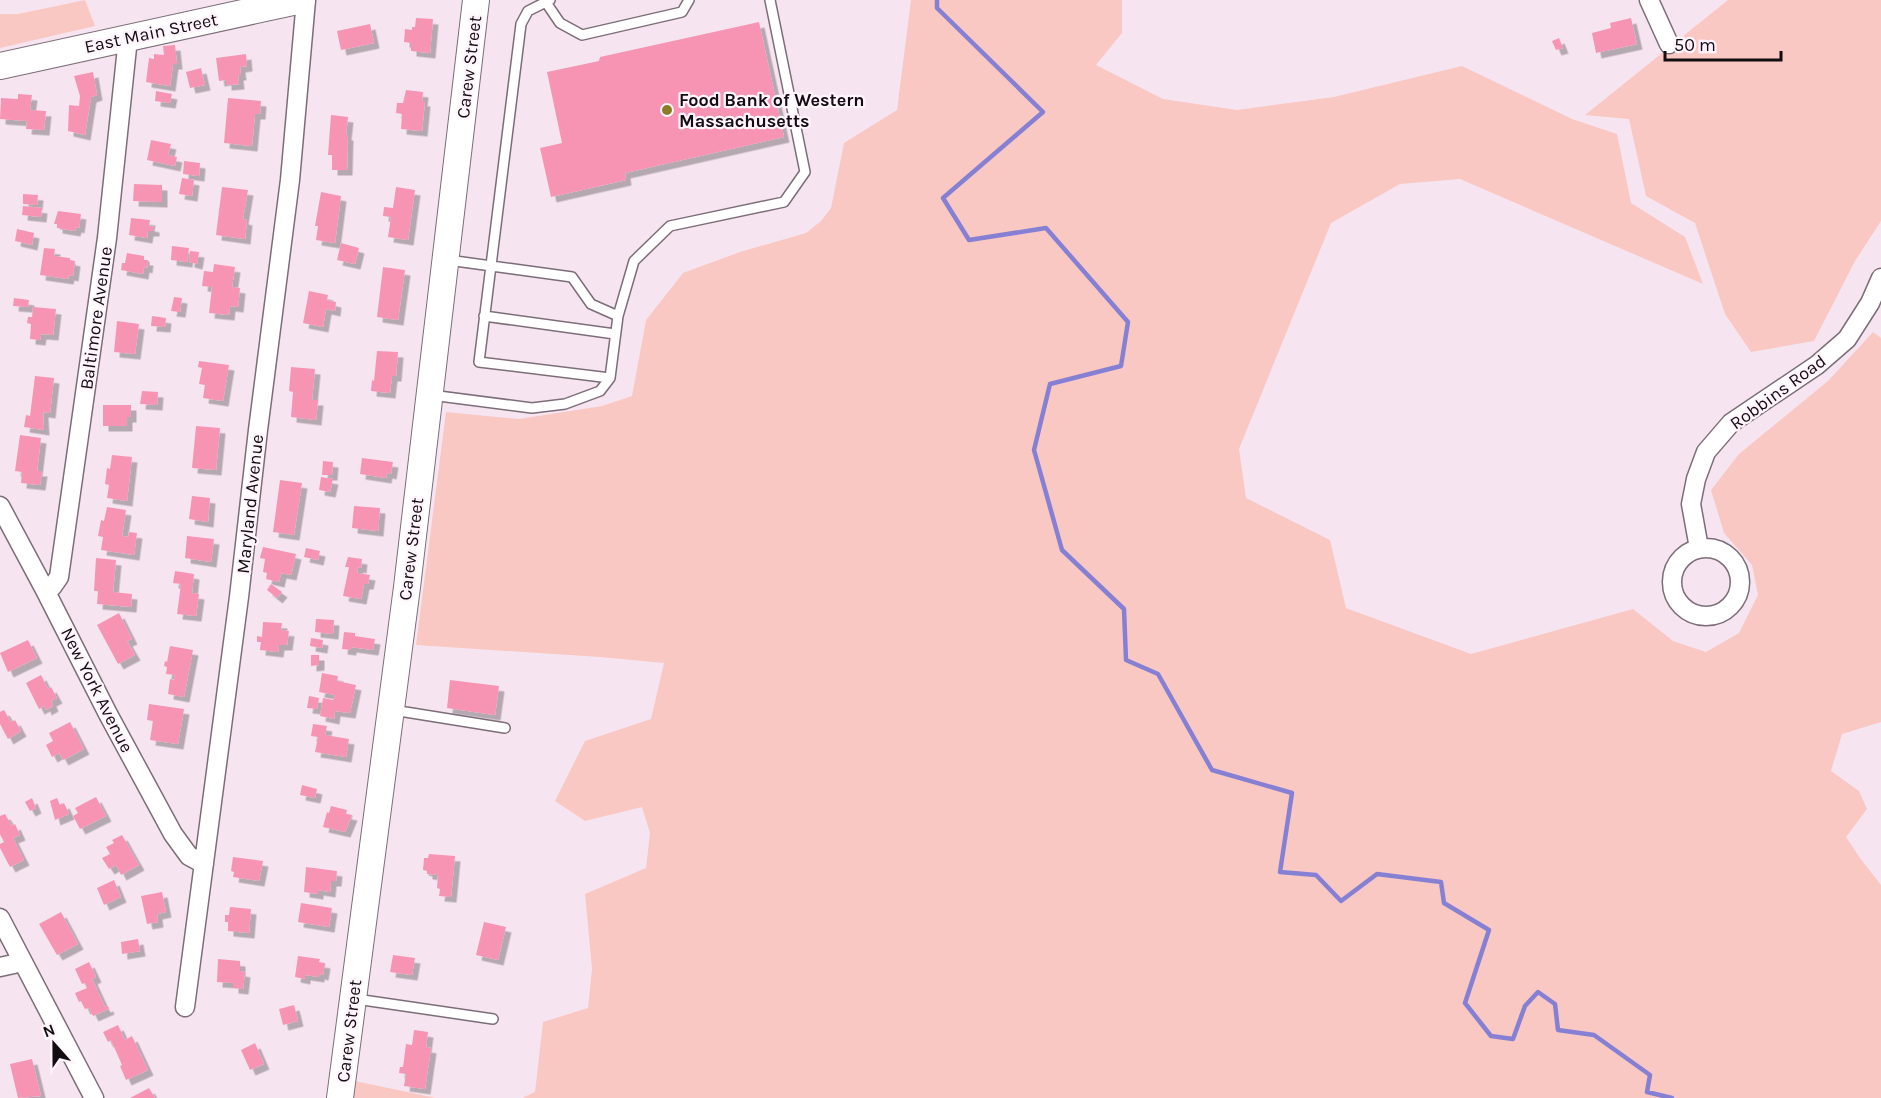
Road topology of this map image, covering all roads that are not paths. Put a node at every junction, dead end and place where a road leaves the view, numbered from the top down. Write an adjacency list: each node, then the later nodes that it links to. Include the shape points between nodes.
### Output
1 (299, 0): 7 (street, East Main Street); 23 (street, Maryland Avenue, via 290,180)
2 (476, 0): 10 (street, Carew Street)
3 (689, 0): 6 (lane, via 682,12 582,34 560,23)
4 (770, 0): 14 (lane, via 805,172 784,202 670,226 634,261)
5 (1649, 0): 8 (street)
6 (548, 1): 11 (lane, via 528,11 521,24)
7 (128, 38): 9 (street, East Main Street); 20 (street, Baltimore Avenue, via 107,238 78,453 59,577)
8 (1669, 44)
9 (0, 66)
10 (445, 259): 11 (lane); 17 (street, Carew Street)
11 (491, 266): 13 (lane); 14 (lane, via 572,277 591,304)
12 (1881, 278): 19 (street, Robbins Road, via 1847,339 1817,365 1731,423 1706,452 1691,504)
13 (484, 316): 15 (lane); 16 (lane, via 479,362)
14 (618, 316): 15 (lane)
15 (615, 334): 16 (lane)
16 (610, 378): 17 (lane, via 600,391 565,404 532,408)
17 (429, 395): 21 (street, Carew Street)
18 (0, 506): 20 (street, New York Avenue)
19 (1699, 548)
20 (45, 590): 23 (street, New York Avenue, via 174,834 189,856)
21 (391, 709): 22 (lane); 27 (street, Carew Street)
22 (505, 728)
23 (204, 864): 28 (street, Maryland Avenue)
24 (0, 918): 25 (street)
25 (24, 962): 26 (street); 30 (street)
26 (0, 967)
27 (354, 999): 29 (lane); 31 (street, Carew Street)
28 (185, 1007)
29 (493, 1018)
30 (94, 1098)
31 (340, 1098)

